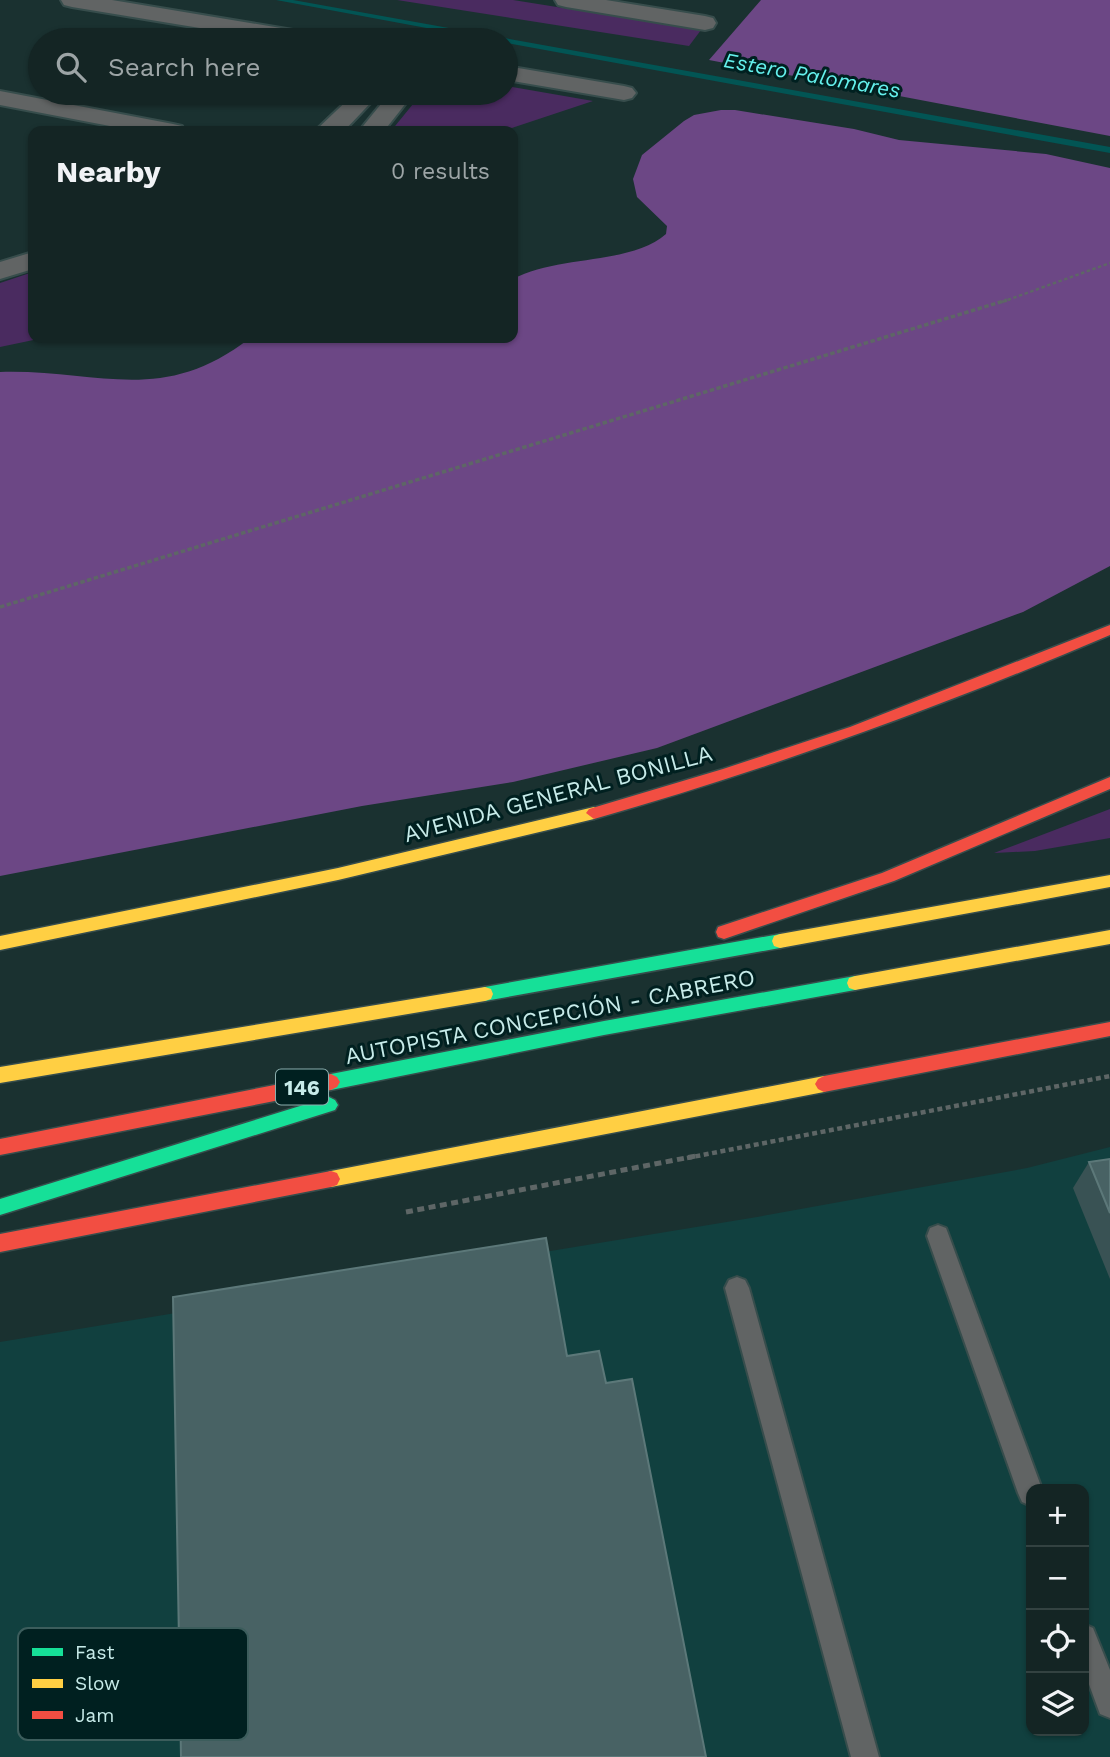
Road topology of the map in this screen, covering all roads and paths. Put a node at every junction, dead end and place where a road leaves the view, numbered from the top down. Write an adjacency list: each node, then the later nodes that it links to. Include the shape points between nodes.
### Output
1 (72, 0): 5 (street)
2 (566, 0): 3 (street)
3 (641, 6): 4 (street)
4 (705, 23)
5 (239, 28)
6 (518, 75): 7 (street)
7 (624, 93)
8 (0, 98): 9 (street)
9 (28, 103)
10 (37, 105): 13 (street)
11 (356, 105): 14 (street)
12 (394, 105): 15 (street)
13 (147, 126)
14 (334, 126)
15 (381, 126)
16 (28, 262): 18 (street)
17 (1110, 263): 19 (path, via 971,313)
18 (0, 271)
19 (0, 607)
20 (1110, 630): 24 (main road, AVENIDA GENERAL BONILLA, via 822,743 621,805 437,852)
21 (1110, 783): 25 (main road, via 888,877)
22 (1110, 881): 25 (main road, AUTOPISTA CONCEPCIÓN - CABRERO)
23 (1110, 937): 26 (main road, AUTOPISTA CONCEPCIÓN - CABRERO / 146)
24 (0, 943)
25 (552, 983): 28 (main road, AUTOPISTA CONCEPCIÓN - CABRERO)
26 (604, 1028): 30 (main road); 32 (main road, AUTOPISTA CONCEPCIÓN - CABRERO / 146)
27 (1110, 1029): 36 (main road)
28 (0, 1075)
29 (1110, 1076): 34 (path)
30 (394, 1087)
31 (341, 1101): 33 (main road)
32 (0, 1147)
33 (0, 1207)
34 (397, 1213)
35 (938, 1236): 38 (lane)
36 (0, 1243)
37 (737, 1288): 41 (lane)
38 (1028, 1484)
39 (1089, 1650): 40 (lane)
40 (1110, 1704)
41 (865, 1757)

